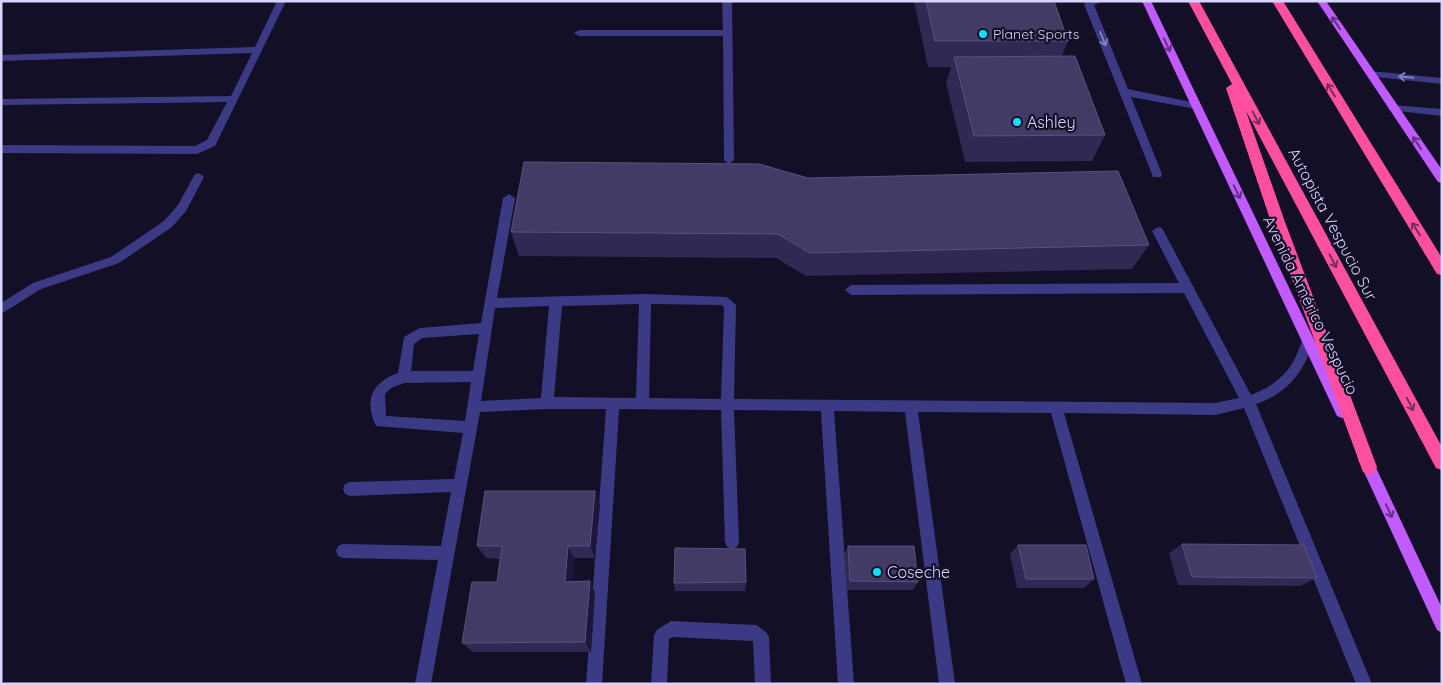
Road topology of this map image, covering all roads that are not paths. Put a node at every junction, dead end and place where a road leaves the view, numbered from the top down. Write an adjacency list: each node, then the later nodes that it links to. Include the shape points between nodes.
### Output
1 (282, 1): 11 (street)
2 (727, 1): 9 (street)
3 (1099, 1): 15 (street, one-way to 15, via 1089,4)
4 (1146, 1): 18 (main road, Avenida Américo Vespucio, one-way to 18)
5 (1193, 1): 10 (highway, Autopista Vespucio Sur)
6 (1277, 1): 28 (highway, one-way to 6)
7 (1321, 1): 13 (main road, one-way to 7)
8 (580, 33): 9 (street)
9 (726, 33): 22 (street)
10 (1216, 44): 49 (highway, Autopista Vespucio Sur, one-way to 49); 50 (highway)
11 (258, 50): 12 (street); 16 (street)
12 (1, 58)
13 (1370, 74): 14 (street, one-way to 13); 19 (main road)
14 (1442, 81)
15 (1124, 92): 18 (street); 23 (street)
16 (234, 99): 17 (street); 21 (street, via 211,143 197,150)
17 (1, 102)
18 (1196, 106): 36 (main road, Avenida Américo Vespucio, one-way to 36)
19 (1393, 108): 20 (street); 25 (main road, one-way to 19)
20 (1442, 113)
21 (1, 149)
22 (729, 160)
23 (1157, 174)
24 (199, 177): 34 (street, via 182,208 168,224 115,260 37,286)
25 (1442, 179)
26 (509, 198): 33 (street)
27 (1158, 231): 29 (street)
28 (1442, 270)
29 (1186, 288): 30 (street); 39 (street)
30 (851, 290)
31 (645, 299): 32 (street); 42 (street); 43 (street, via 724,300 730,305)
32 (556, 301): 33 (street); 40 (street)
33 (490, 303): 35 (street)
34 (1, 309)
35 (487, 328): 37 (street, via 420,333 408,341); 38 (street)
36 (1308, 340): 39 (street, via 1304,357 1295,372 1264,397); 50 (main road, Avenida Américo Vespucio)
37 (404, 376): 38 (street); 48 (street, via 387,382 378,391 376,400 381,422)
38 (479, 376): 46 (street)
39 (1248, 402): 47 (street, via 1215,409); 64 (street)
40 (546, 403): 41 (street); 46 (street)
41 (613, 404): 42 (street); 58 (street)
42 (642, 404): 43 (street)
43 (728, 404): 44 (street); 53 (street)
44 (827, 405): 45 (street); 61 (street)
45 (911, 406): 47 (street); 62 (street)
46 (474, 407): 48 (street)
47 (1056, 407): 63 (street)
48 (470, 427): 51 (street)
49 (1442, 463)
50 (1369, 467): 56 (main road, Avenida Américo Vespucio, one-way to 56)
51 (460, 485): 52 (street); 55 (street)
52 (350, 489)
53 (732, 542)
54 (343, 551): 55 (street)
55 (448, 552): 57 (street)
56 (1442, 625)
57 (423, 684)
58 (594, 684)
59 (659, 684): 60 (street, via 662,635 671,629 756,633 761,637)
60 (763, 684)
61 (846, 684)
62 (947, 684)
63 (1134, 684)
64 (1364, 684)

